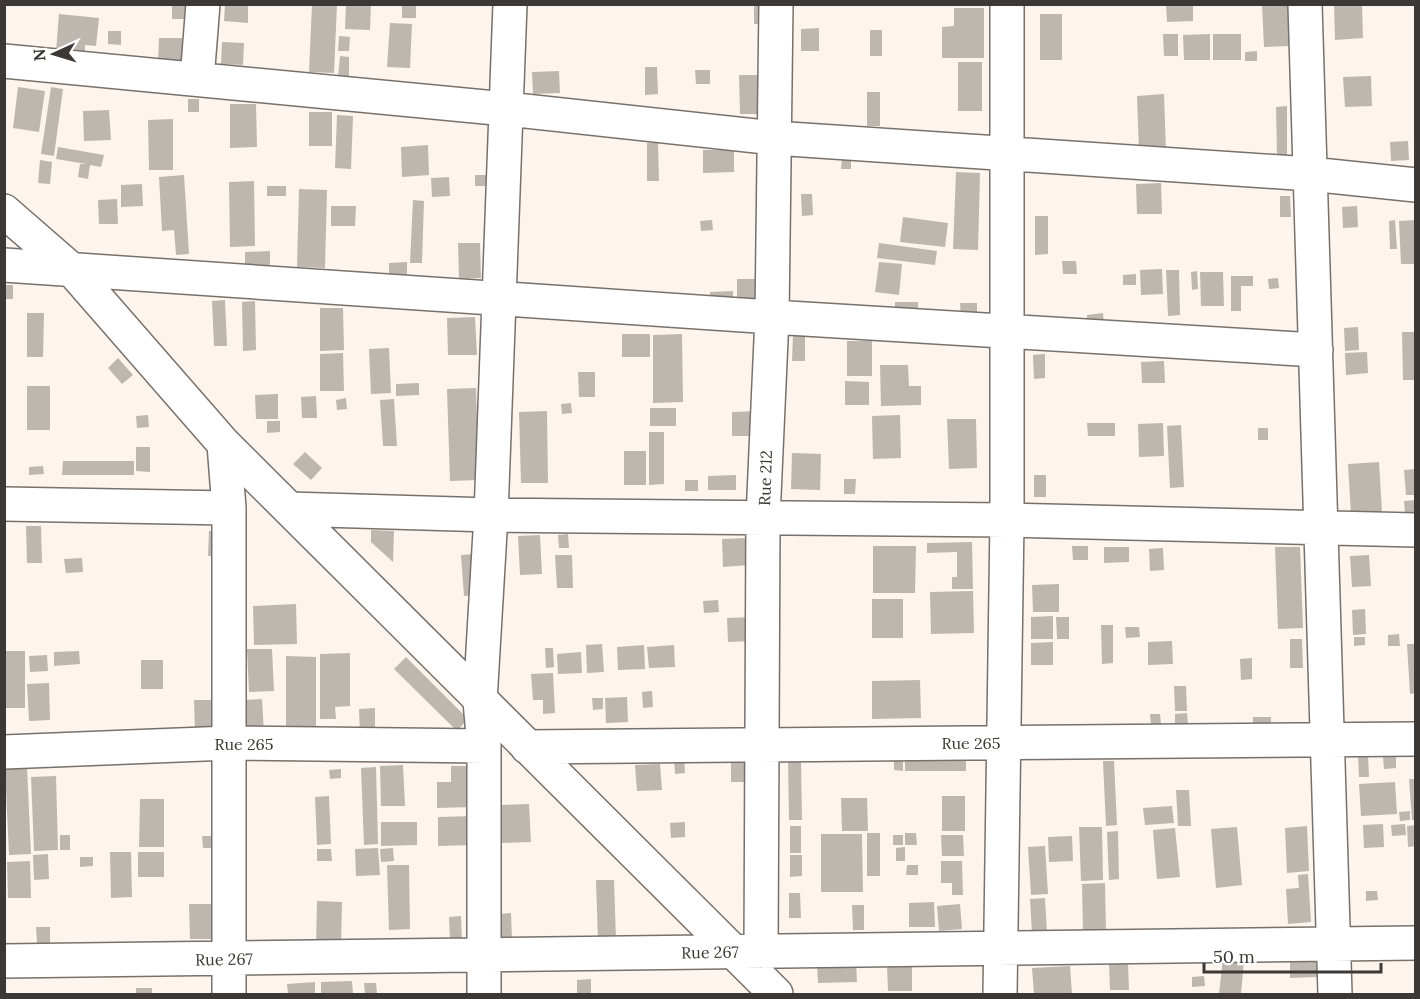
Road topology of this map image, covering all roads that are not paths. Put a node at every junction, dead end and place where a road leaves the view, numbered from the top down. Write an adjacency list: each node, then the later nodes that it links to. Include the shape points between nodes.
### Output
1 (203, 4): 7 (street)
2 (510, 4): 8 (street)
3 (776, 4): 9 (street, Rue 212)
4 (1007, 4): 10 (street)
5 (1305, 4): 11 (street)
6 (4, 62): 7 (street)
7 (197, 79): 8 (street)
8 (506, 109): 9 (street); 16 (street)
9 (774, 138): 10 (street); 17 (street, Rue 212)
10 (1006, 152): 11 (street); 18 (street)
11 (1310, 174): 12 (street); 19 (street)
12 (1416, 185)
13 (4, 212): 15 (street)
14 (4, 265): 15 (street)
15 (72, 271): 16 (street); 20 (street)
16 (498, 299): 17 (street); 24 (street)
17 (772, 317): 18 (street); 25 (street, Rue 212)
18 (1006, 331): 19 (street); 26 (street)
19 (1316, 350): 27 (street)
20 (224, 444): 22 (street); 23 (street)
21 (4, 504): 22 (street)
22 (229, 508): 32 (street)
23 (289, 509): 24 (street); 29 (street)
24 (491, 515): 25 (street); 29 (street)
25 (763, 518): 26 (street); 34 (street, Rue 212)
26 (1007, 520): 27 (street); 33 (street)
27 (1321, 528): 28 (street); 31 (street)
28 (1416, 530)
29 (480, 701): 35 (street); 36 (street)
30 (1416, 739): 31 (street, Rue 265)
31 (1327, 740): 33 (street, Rue 265); 39 (street)
32 (229, 743): 35 (street, Rue 265); 37 (street, Rue 265); 43 (street)
33 (1004, 743): 34 (street, Rue 265); 40 (street)
34 (761, 744): 36 (street, Rue 265); 41 (street, Rue 212)
35 (484, 746): 42 (street)
36 (527, 747): 41 (street)
37 (4, 752)
38 (1416, 943): 39 (street, Rue 267)
39 (1333, 944): 40 (street, Rue 267); 49 (street)
40 (1001, 948): 41 (street, Rue 267); 48 (street)
41 (747, 952): 42 (street, Rue 267); 47 (street)
42 (484, 956): 43 (street, Rue 267); 46 (street)
43 (229, 959): 44 (street, Rue 267); 45 (street)
44 (4, 961)
45 (229, 994)
46 (484, 994)
47 (776, 994)
48 (1000, 994)
49 (1335, 994)

